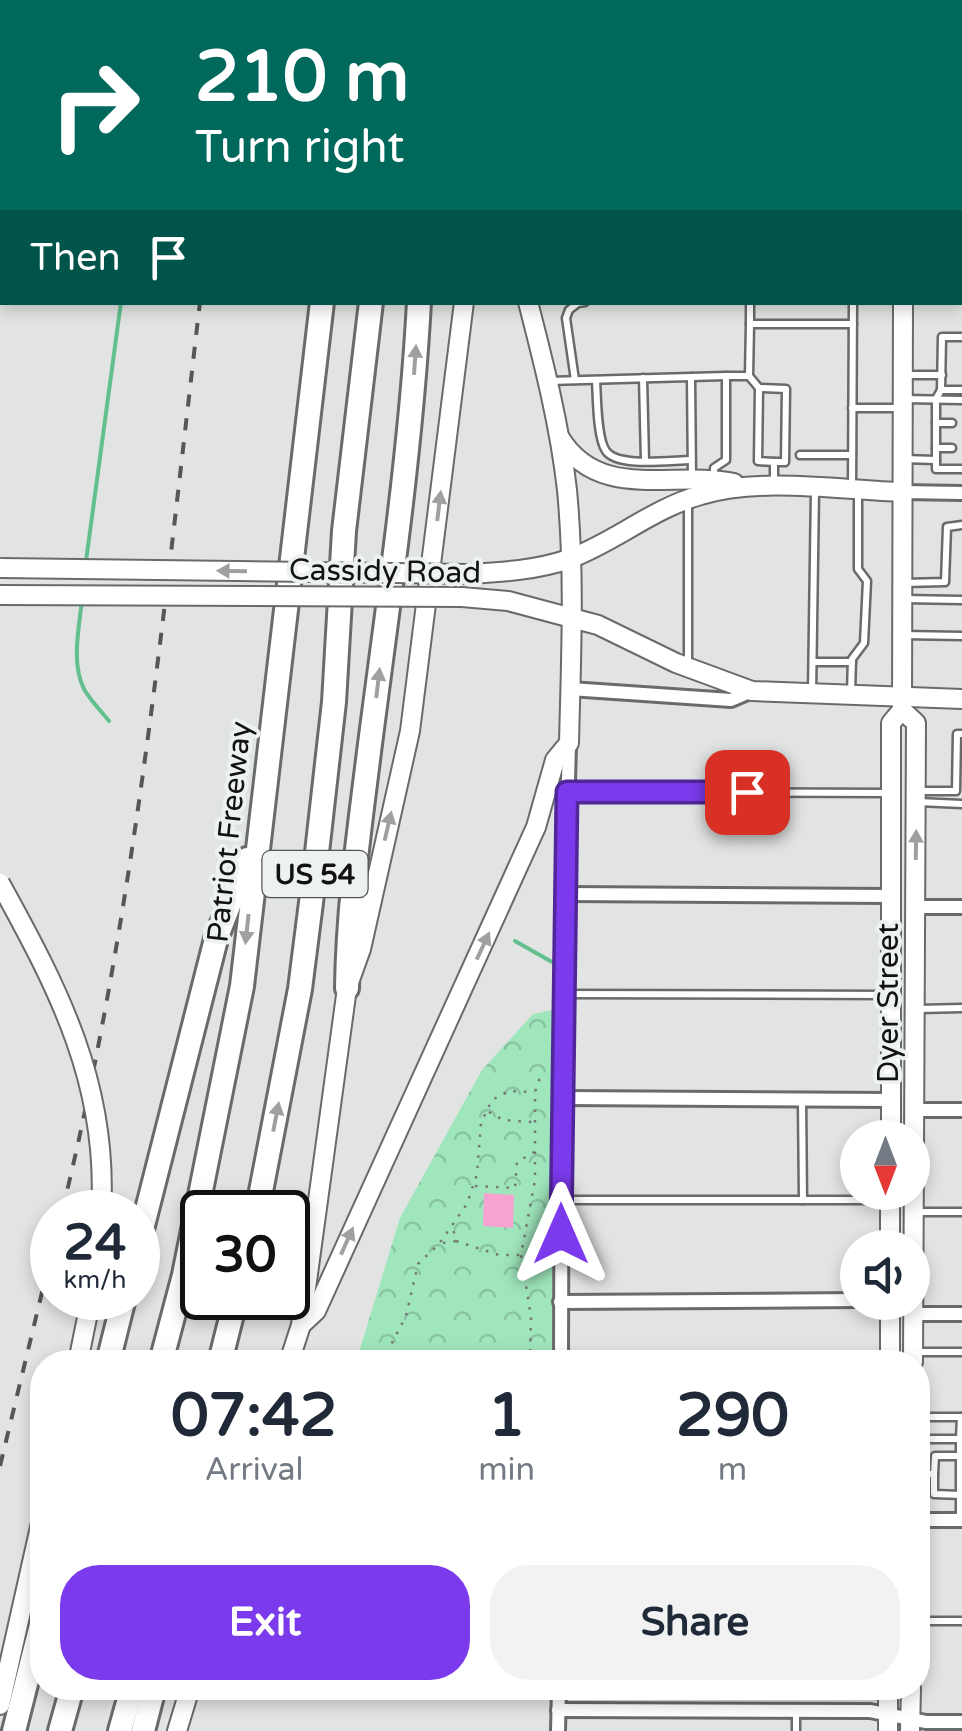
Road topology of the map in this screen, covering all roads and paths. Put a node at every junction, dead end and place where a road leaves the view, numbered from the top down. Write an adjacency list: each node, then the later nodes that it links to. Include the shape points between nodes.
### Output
1 (322, 305): 76 (highway, Patriot Freeway / US 54)
2 (371, 305): 101 (highway, US 54, one-way to 2, via 314,879)
3 (419, 305): 82 (highway, one-way to 3)
4 (464, 305): 82 (main road, one-way to 4, via 410,731)
5 (529, 305): 21 (main road)
6 (575, 305): 19 (lane, via 566,318)
7 (750, 305): 10 (lane)
8 (853, 305): 11 (lane)
9 (902, 305): 15 (main road, Dyer Street)
10 (750, 324): 11 (lane); 14 (lane)
11 (853, 324): 28 (lane)
12 (962, 337): 16 (lane, via 942,337)
13 (726, 376): 14 (lane); 17 (lane); 42 (lane, via 726,460 714,468)
14 (749, 376): 22 (lane)
15 (902, 376): 16 (lane); 27 (main road, Dyer Street)
16 (942, 376): 23 (lane)
17 (691, 377): 18 (lane); 37 (lane)
18 (643, 378): 20 (lane); 38 (lane)
19 (575, 380): 20 (lane); 21 (lane)
20 (596, 380): 38 (lane, via 605,451)
21 (547, 381): 31 (main road)
22 (760, 388): 39 (lane, via 758,461); 39 (lane, via 786,389 785,462)
23 (942, 390): 24 (lane); 25 (lane)
24 (962, 390)
25 (936, 399): 26 (lane); 27 (lane); 29 (lane)
26 (962, 400)
27 (902, 404): 28 (lane); 36 (main road, Dyer Street)
28 (852, 408): 35 (lane)
29 (936, 422): 30 (lane); 32 (lane)
30 (952, 422)
31 (558, 435): 43 (main road, via 574,457 602,474); 52 (main road)
32 (936, 448): 33 (lane); 40 (lane)
33 (952, 448)
34 (800, 455): 35 (lane)
35 (852, 455): 47 (lane)
36 (902, 459): 40 (lane); 48 (main road, Dyer Street)
37 (692, 460): 38 (lane); 43 (lane)
38 (645, 461)
39 (774, 462): 45 (lane)
40 (936, 464): 41 (lane)
41 (962, 469)
42 (714, 479): 43 (main road); 44 (main road)
43 (692, 480)
44 (749, 487): 45 (main road); 50 (main road, Cassidy Road)
45 (774, 488): 46 (main road)
46 (815, 489): 47 (main road); 60 (lane)
47 (855, 490): 48 (main road); 61 (lane, via 858,569 866,581 864,643)
48 (902, 492): 49 (street); 54 (main road, Dyer Street)
49 (962, 493)
50 (688, 499): 52 (main road, Cassidy Road); 62 (lane)
51 (962, 525): 54 (lane, via 947,527 945,582)
52 (570, 558): 53 (main road, Cassidy Road, one-way to 53, bridge, via 469,574); 57 (main road)
53 (0, 568)
54 (902, 591): 56 (lane); 58 (main road, Dyer Street)
55 (0, 595): 57 (main road, Cassidy Road, bridge, via 462,597)
56 (962, 600)
57 (570, 616): 62 (main road, Cassidy Road); 63 (main road)
58 (902, 634): 59 (lane); 68 (main road, Dyer Street)
59 (962, 636)
60 (813, 662): 61 (lane); 65 (lane)
61 (852, 662): 66 (lane)
62 (688, 668): 64 (main road, Cassidy Road)
63 (570, 689): 64 (street, via 731,700); 70 (main road)
64 (752, 692): 65 (main road, Cassidy Road)
65 (812, 694): 66 (main road, Cassidy Road)
66 (851, 695): 68 (main road, Cassidy Road)
67 (962, 699): 68 (main road, Cassidy Road)
68 (902, 703): 73 (main road, Dyer Street, via 891,723); 74 (main road, Dyer Street, via 916,723)
69 (962, 734): 71 (lane)
70 (568, 743): 72 (street); 121 (main road, one-way to 70, via 316,1312 536,828 556,760)
71 (956, 791): 74 (lane); 75 (lane)
72 (567, 792): 73 (lane); 78 (street)
73 (891, 793): 79 (main road, Dyer Street)
74 (916, 797): 75 (lane); 80 (main road, Dyer Street, one-way to 74)
75 (959, 804)
76 (257, 832): 100 (highway, via 216,939); 124 (highway, Patriot Freeway / US 54, one-way to 124, via 238,1003)
77 (0, 883): 99 (main road, bridge, via 78,1041 99,1130)
78 (564, 894): 79 (street); 84 (street)
79 (892, 896): 83 (main road, Dyer Street)
80 (915, 906): 81 (street); 85 (main road, Dyer Street)
81 (962, 907)
82 (347, 988): 121 (main road)
83 (892, 993): 84 (lane); 91 (main road, Dyer Street); 93 (main road, via 899,1005 902,1095)
84 (562, 994): 89 (street)
85 (916, 1008): 86 (lane); 93 (main road, Dyer Street)
86 (962, 1008)
87 (553, 1076): 88 (path, via 539,1080)
88 (535, 1092): 92 (path, via 509,1091); 96 (path)
89 (562, 1098): 90 (street); 103 (street)
90 (802, 1100): 91 (street); 104 (lane)
91 (891, 1100): 95 (main road, Dyer Street)
92 (486, 1110): 96 (path, via 502,1120); 98 (path)
93 (915, 1110): 94 (street); 105 (main road, Dyer Street)
94 (962, 1110)
95 (891, 1120)
96 (535, 1122): 97 (path)
97 (536, 1152): 98 (path, via 517,1162 516,1188); 111 (path)
98 (474, 1186): 107 (path)
99 (100, 1190)
100 (152, 1190)
101 (262, 1190)
102 (840, 1198): 104 (lane)
103 (561, 1200): 104 (lane); 113 (street)
104 (803, 1200)
105 (914, 1212): 106 (lane); 108 (main road, Dyer Street)
106 (962, 1212)
107 (453, 1227): 109 (path); 110 (path)
108 (913, 1230)
109 (456, 1241): 110 (path); 111 (path, via 500,1255)
110 (440, 1244): 127 (path, via 418,1264 406,1316)
111 (522, 1254): 128 (path)
112 (840, 1300): 113 (street)
113 (560, 1302): 129 (street)
114 (930, 1311): 115 (street)
115 (962, 1314)
116 (87, 1320): 122 (main road)
117 (118, 1320): 123 (highway)
118 (230, 1320): 125 (highway)
119 (890, 1320): 130 (main road)
120 (908, 1320): 131 (main road, Dyer Street)
121 (300, 1325): 126 (main road)
122 (81, 1350)
123 (111, 1350)
124 (164, 1350)
125 (223, 1350)
126 (293, 1350)
127 (388, 1350)
128 (530, 1350)
129 (560, 1350)
130 (890, 1350)
131 (910, 1350)
132 (962, 1352): 133 (lane)
133 (930, 1356)
134 (930, 1417): 135 (lane)
135 (962, 1418): 138 (lane)
136 (930, 1438): 137 (lane)
137 (935, 1438): 138 (lane); 139 (lane)
138 (960, 1438): 140 (lane)
139 (935, 1456): 140 (lane); 142 (lane)
140 (960, 1456): 143 (lane)
141 (930, 1474): 142 (lane)
142 (936, 1474): 144 (lane, via 934,1494)
143 (956, 1474): 144 (lane)
144 (961, 1495): 146 (lane)
145 (930, 1520): 146 (street)
146 (961, 1520)
147 (30, 1571): 159 (main road)
148 (930, 1621): 149 (lane)
149 (962, 1621)
150 (30, 1668): 167 (highway)
151 (69, 1700): 168 (highway)
152 (129, 1700): 169 (highway)
153 (151, 1700): 170 (highway)
154 (186, 1700): 171 (main road)
155 (558, 1700): 160 (street)
156 (702, 1700): 161 (lane)
157 (724, 1700): 162 (lane)
158 (911, 1700): 166 (main road)
159 (0, 1705)
160 (558, 1710): 161 (street); 172 (street)
161 (701, 1711): 162 (street)
162 (724, 1711): 163 (street)
163 (796, 1711): 164 (street); 173 (lane)
164 (888, 1722): 166 (street)
165 (962, 1722): 166 (street)
166 (910, 1725)
167 (14, 1731)
168 (60, 1731)
169 (120, 1731)
170 (143, 1731)
171 (177, 1731)
172 (558, 1731)
173 (796, 1731)

